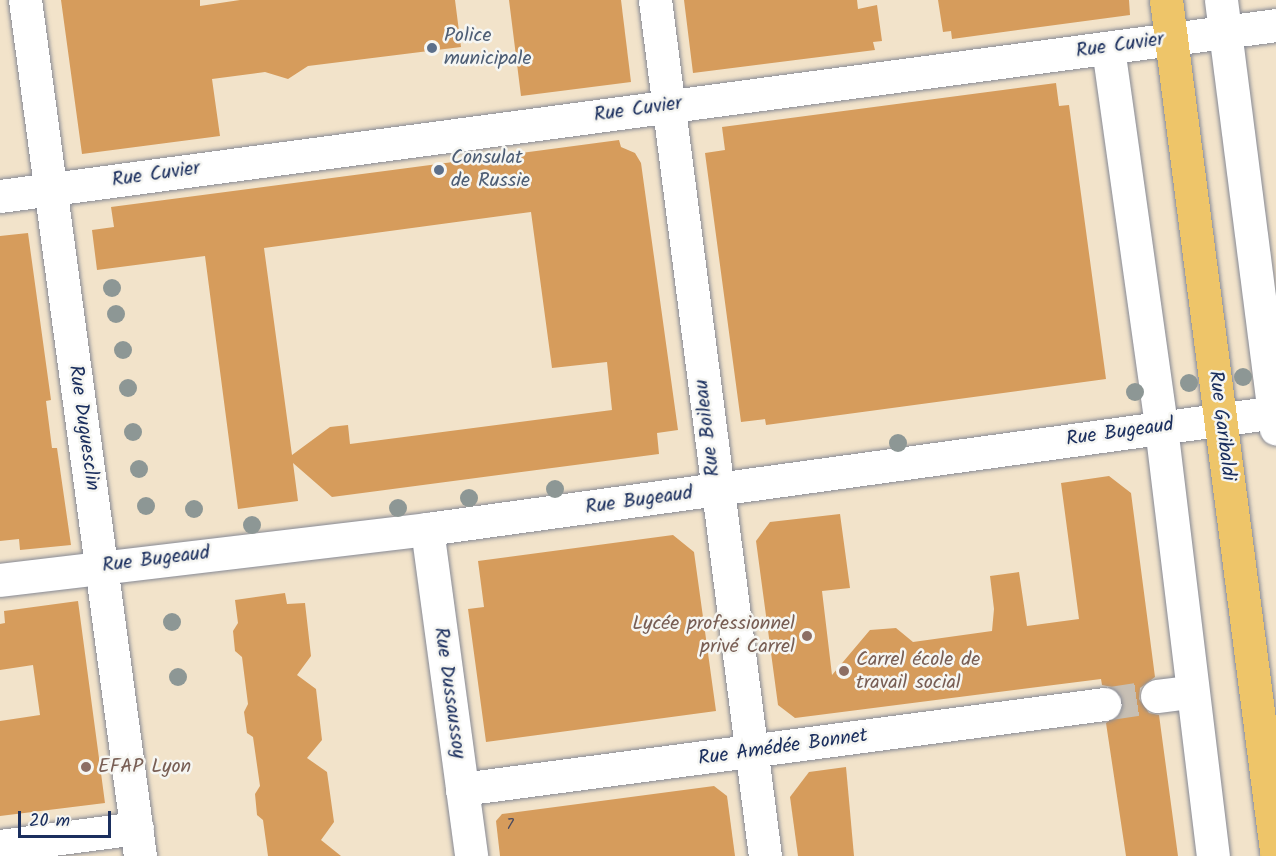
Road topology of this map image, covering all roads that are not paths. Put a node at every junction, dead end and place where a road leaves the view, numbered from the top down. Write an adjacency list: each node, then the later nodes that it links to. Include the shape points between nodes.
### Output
1 (25, 0): 10 (street, Rue Duguesclin)
2 (655, 0): 9 (street, Rue Boileau)
3 (1166, 0): 7 (main road, Rue Garibaldi)
4 (1221, 0): 6 (street)
5 (1276, 25): 6 (street, Rue Cuvier)
6 (1225, 32): 7 (street, Rue Cuvier); 12 (street)
7 (1171, 39): 8 (street, Rue Cuvier); 13 (main road, Rue Garibaldi)
8 (1108, 48): 9 (street, Rue Cuvier); 14 (street)
9 (669, 105): 10 (street, Rue Cuvier); 15 (street, Rue Boileau)
10 (51, 189): 11 (street, Rue Cuvier); 17 (street, Rue Duguesclin)
11 (0, 196)
12 (1275, 418): 13 (street, Rue Bugeaud)
13 (1220, 419): 14 (street, Rue Bugeaud); 26 (main road, Rue Garibaldi)
14 (1161, 427): 15 (street, Rue Bugeaud); 19 (street)
15 (716, 490): 16 (street, Rue Bugeaud); 22 (street, Rue Boileau)
16 (428, 529): 17 (street, Rue Bugeaud); 23 (street, Rue Dussaussoy)
17 (101, 566): 18 (street, Rue Bugeaud); 24 (street, Rue Duguesclin)
18 (0, 580)
19 (1190, 692): 20 (street); 29 (street)
20 (1157, 696)
21 (1104, 704): 22 (street, Rue Amédée Bonnet)
22 (750, 752): 23 (street, Rue Amédée Bonnet); 28 (street, Rue Boileau)
23 (462, 789): 27 (street, Rue Dussaussoy)
24 (138, 842): 25 (street)
25 (0, 846)
26 (1276, 851)
27 (471, 856)
28 (765, 856)
29 (1213, 856)

